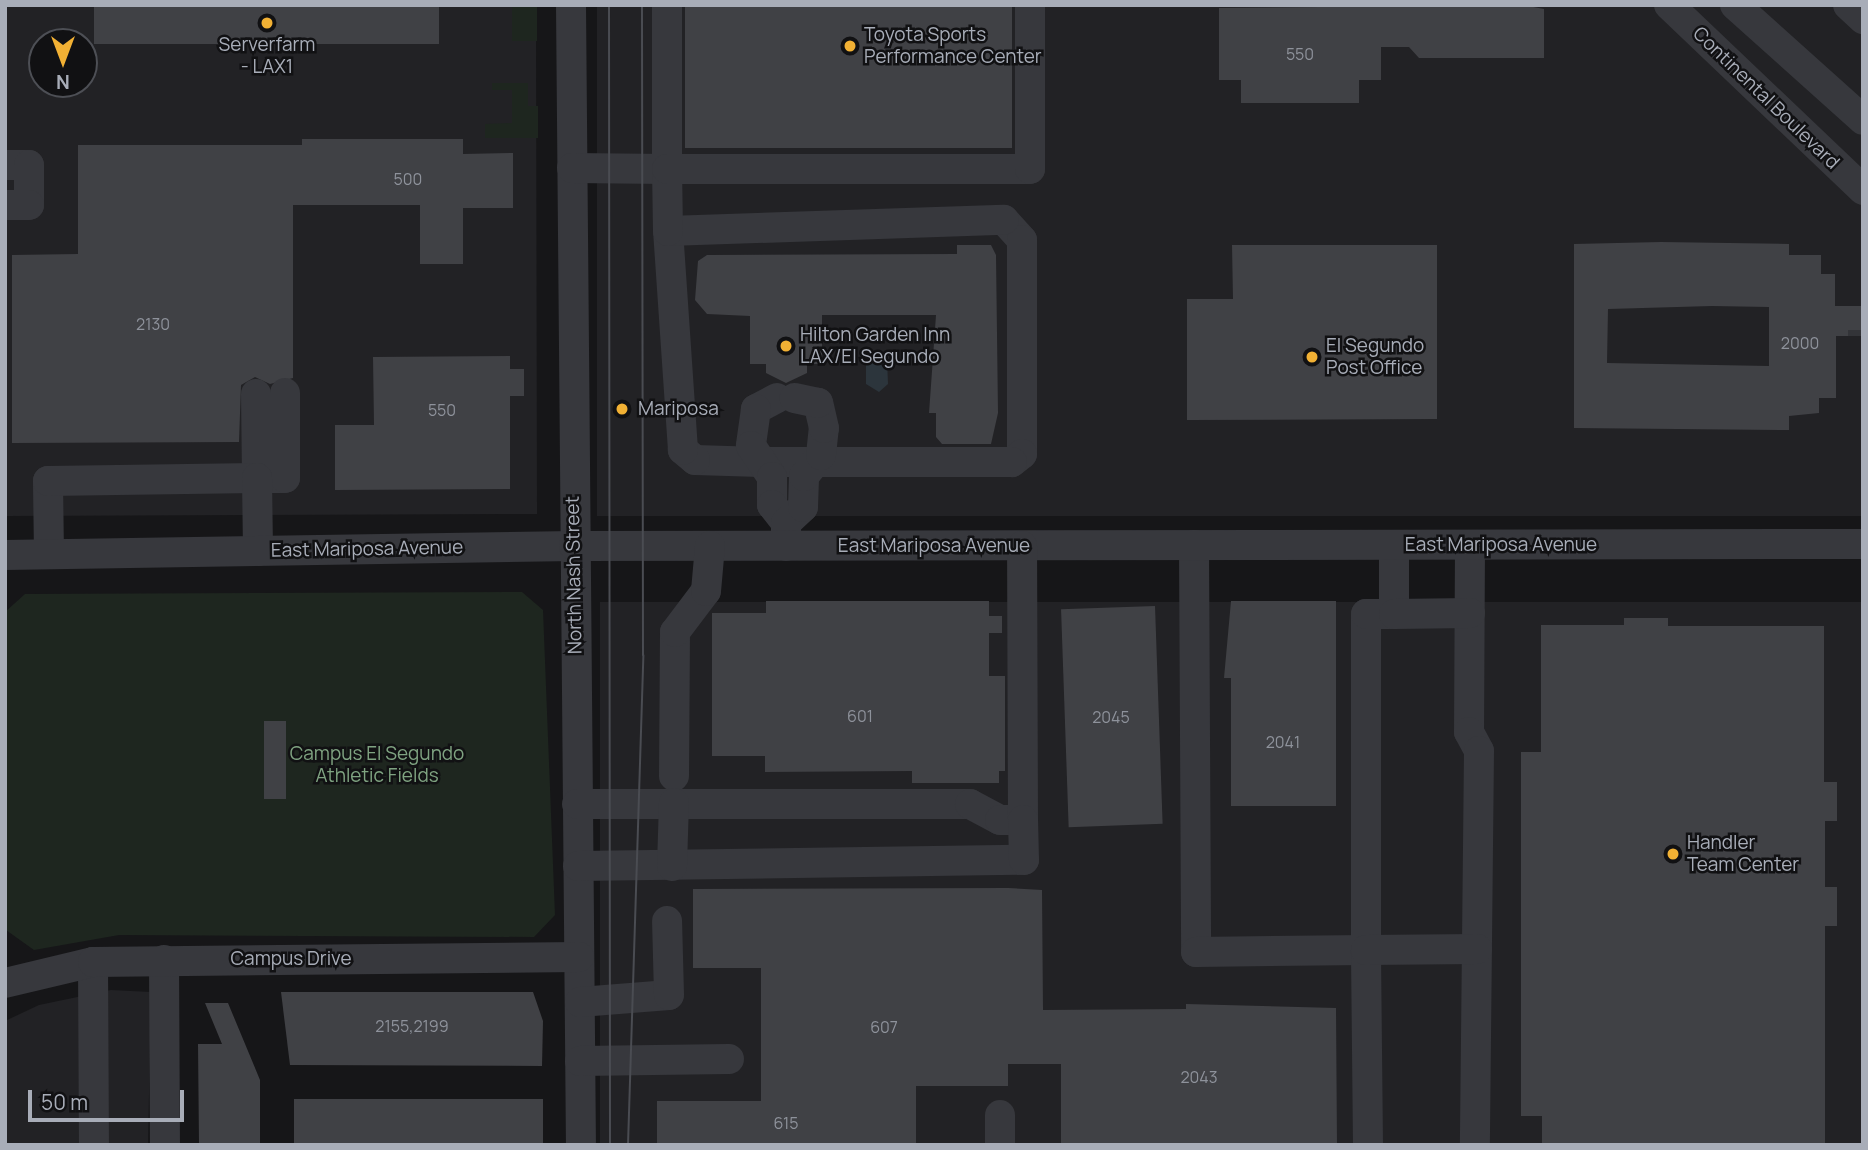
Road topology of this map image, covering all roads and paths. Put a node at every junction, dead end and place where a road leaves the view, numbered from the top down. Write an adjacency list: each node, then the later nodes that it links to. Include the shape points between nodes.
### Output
1 (571, 5): 11 (street, North Nash Street)
2 (667, 5): 12 (street)
3 (1030, 5): 12 (street, via 1030,169)
4 (1669, 5): 8 (street, Continental Boulevard)
5 (1847, 5): 7 (street)
6 (1738, 6): 8 (street); 9 (street)
7 (1863, 19)
8 (1705, 39): 13 (street, Continental Boulevard)
9 (1863, 120)
10 (5, 165): 14 (street, via 29,165 29,205)
11 (572, 168): 12 (street); 25 (street, North Nash Street)
12 (667, 169): 15 (street)
13 (1863, 190)
14 (5, 205)
15 (668, 231): 17 (street, via 683,450 695,460); 18 (street, via 1004,220 1022,240 1022,454 1012,462)
16 (270, 393): 19 (street)
17 (761, 462): 18 (street); 18 (street, via 751,446 756,409 786,398 809,398 823,412 821,454); 20 (street, via 772,477 772,505)
18 (814, 464): 20 (street, via 804,476 803,507)
19 (257, 478): 28 (street); 29 (street, via 48,481)
20 (786, 534): 26 (street, East Mariposa Avenue); 27 (street, East Mariposa Avenue)
21 (1863, 544): 24 (street, East Mariposa Avenue)
22 (1194, 545): 23 (street, East Mariposa Avenue); 27 (street, East Mariposa Avenue); 40 (street, via 1196,952)
23 (1394, 545): 24 (street, East Mariposa Avenue); 32 (street)
24 (1471, 545): 31 (street)
25 (574, 546): 26 (street, East Mariposa Avenue); 28 (street, East Mariposa Avenue); 34 (street, North Nash Street)
26 (710, 546): 33 (street, via 706,591 675,632)
27 (1022, 546): 35 (street)
28 (258, 551): 29 (street, East Mariposa Avenue)
29 (49, 554): 30 (street, East Mariposa Avenue)
30 (5, 555)
31 (1470, 613): 32 (street); 39 (street, via 1469,732 1479,751)
32 (1394, 614): 40 (street, via 1366,614)
33 (674, 789): 34 (street); 35 (street, via 747,802 970,804 1000,820); 37 (street)
34 (577, 804): 36 (street, North Nash Street)
35 (1023, 820): 37 (street, via 1024,860)
36 (578, 866): 37 (street); 41 (street, North Nash Street)
37 (672, 866)
38 (667, 922): 45 (street, via 669,995)
39 (1477, 949): 40 (street); 54 (street)
40 (1366, 950): 53 (street)
41 (579, 957): 42 (street, Campus Drive); 45 (street, North Nash Street)
42 (164, 960): 43 (street, Campus Drive); 50 (street)
43 (93, 962): 44 (street, Campus Drive); 49 (street)
44 (5, 983)
45 (580, 1002): 47 (street, North Nash Street)
46 (729, 1059): 47 (street)
47 (580, 1061): 51 (street, North Nash Street)
48 (1000, 1115): 52 (street)
49 (94, 1145)
50 (165, 1145)
51 (581, 1145)
52 (1000, 1145)
53 (1368, 1145)
54 (1475, 1145)

